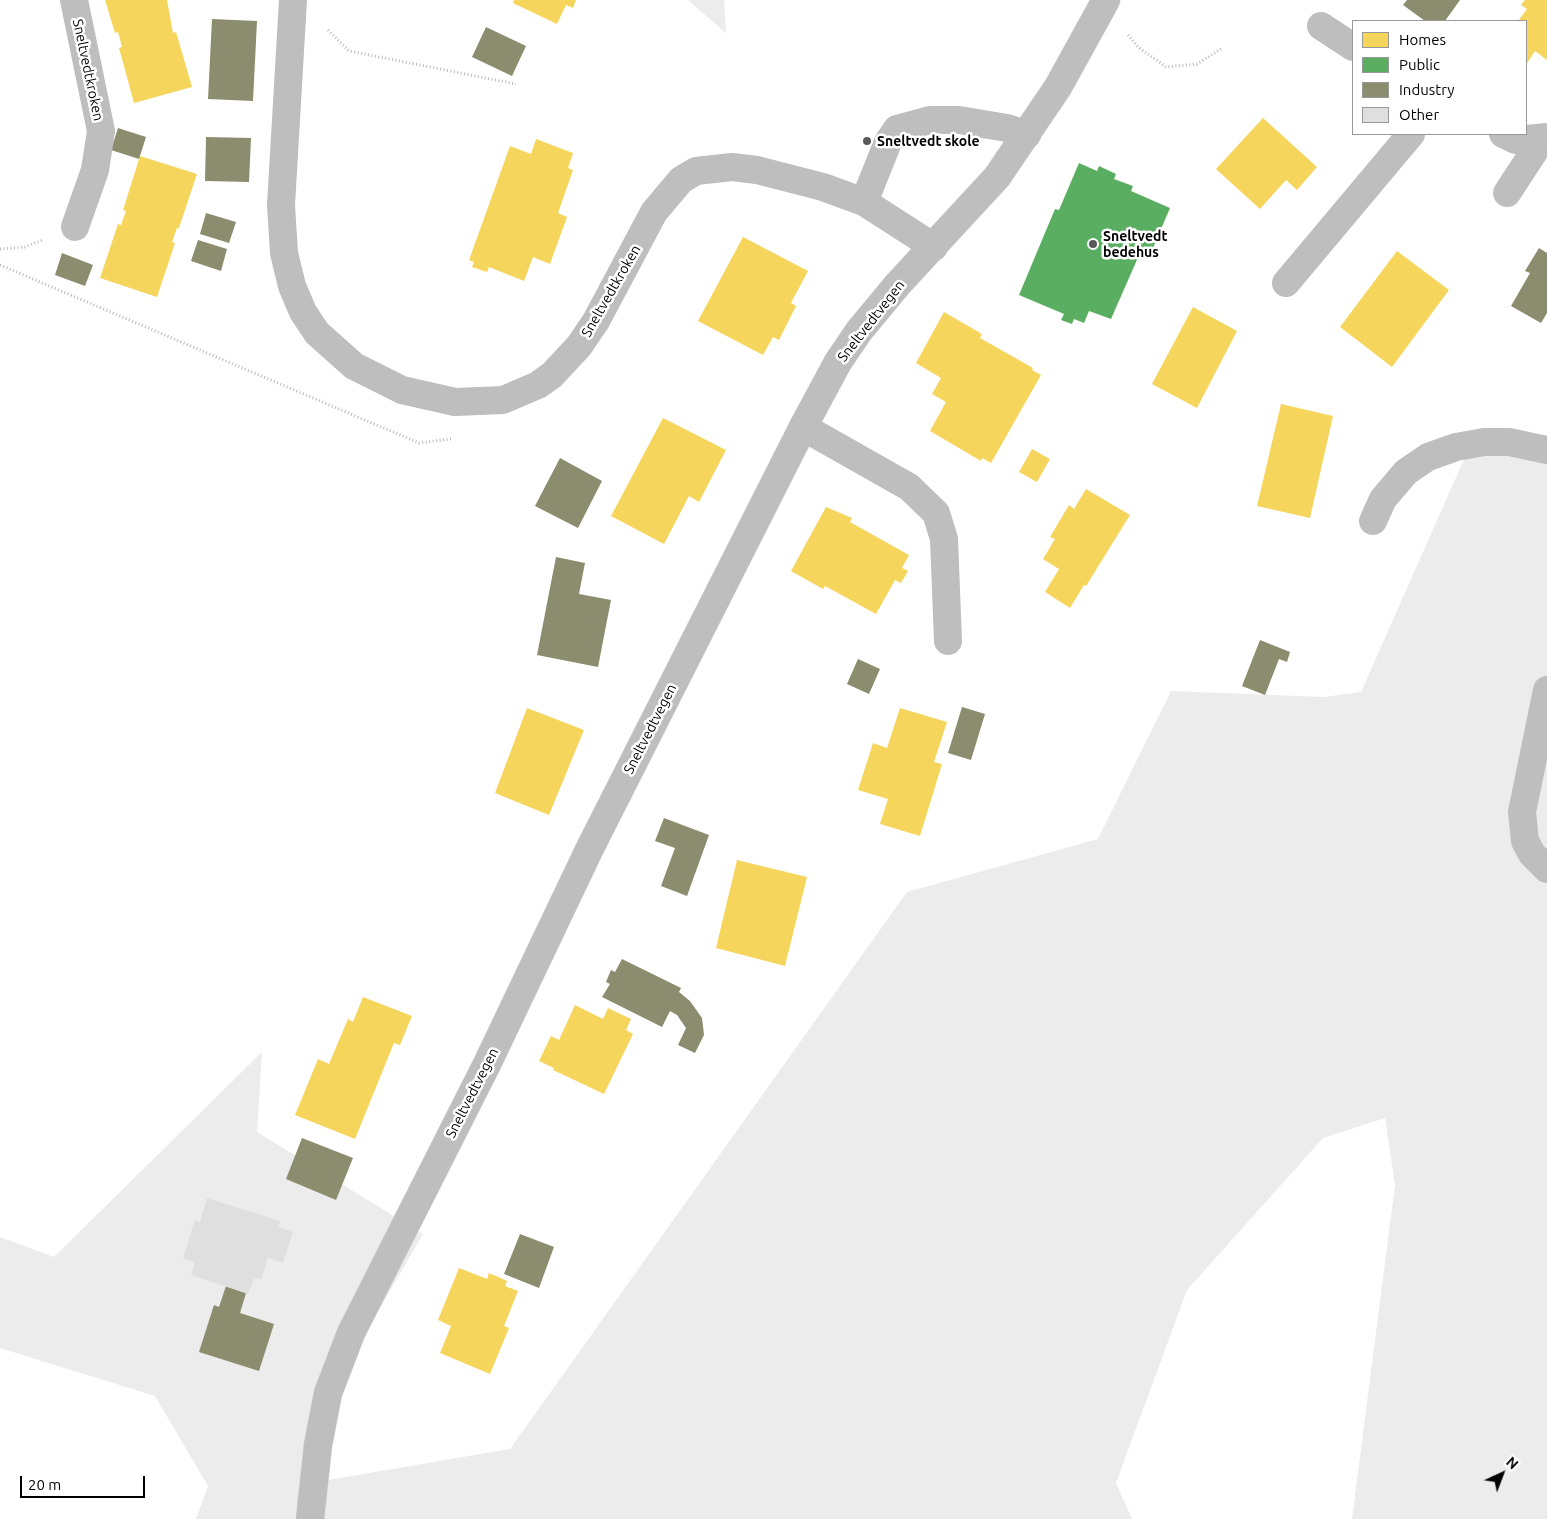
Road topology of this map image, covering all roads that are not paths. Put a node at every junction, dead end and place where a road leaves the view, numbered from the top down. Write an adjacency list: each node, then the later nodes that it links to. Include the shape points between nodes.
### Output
1 (74, 0): 12 (main road, Sneltvedtkroken, via 101,131 95,170)
2 (293, 0): 11 (main road, Sneltvedtkroken, via 281,205 284,253 292,286 317,333 354,366 402,390 456,402 503,400 538,385 552,375 579,346 596,321 654,212 681,180 696,171 757,170 823,187)
3 (1105, 4): 6 (main road, Sneltvedtvegen)
4 (1321, 26): 5 (main road)
5 (1352, 45)
6 (1027, 135): 11 (main road, via 1007,128 959,120 930,120 897,129 888,142); 13 (main road, Sneltvedtvegen, via 998,177)
7 (1410, 135): 14 (main road)
8 (1506, 135): 9 (main road, via 1516,140)
9 (1545, 138): 10 (main road)
10 (1507, 193)
11 (864, 202): 13 (main road, Sneltvedtkroken)
12 (75, 226)
13 (934, 247): 15 (main road, Sneltvedtvegen, via 859,331 838,362)
14 (1286, 283)
15 (803, 427): 18 (main road, via 909,487 936,513 944,539); 21 (main road, Sneltvedtvegen, via 590,848 487,1064 351,1333 328,1393 318,1445)
16 (1547, 450): 17 (main road, via 1509,442 1484,442 1456,447 1428,458 1406,472 1384,499)
17 (1373, 520)
18 (948, 641)
19 (1547, 690): 20 (main road, via 1522,812 1526,841 1532,854)
20 (1547, 869)
21 (310, 1519)

